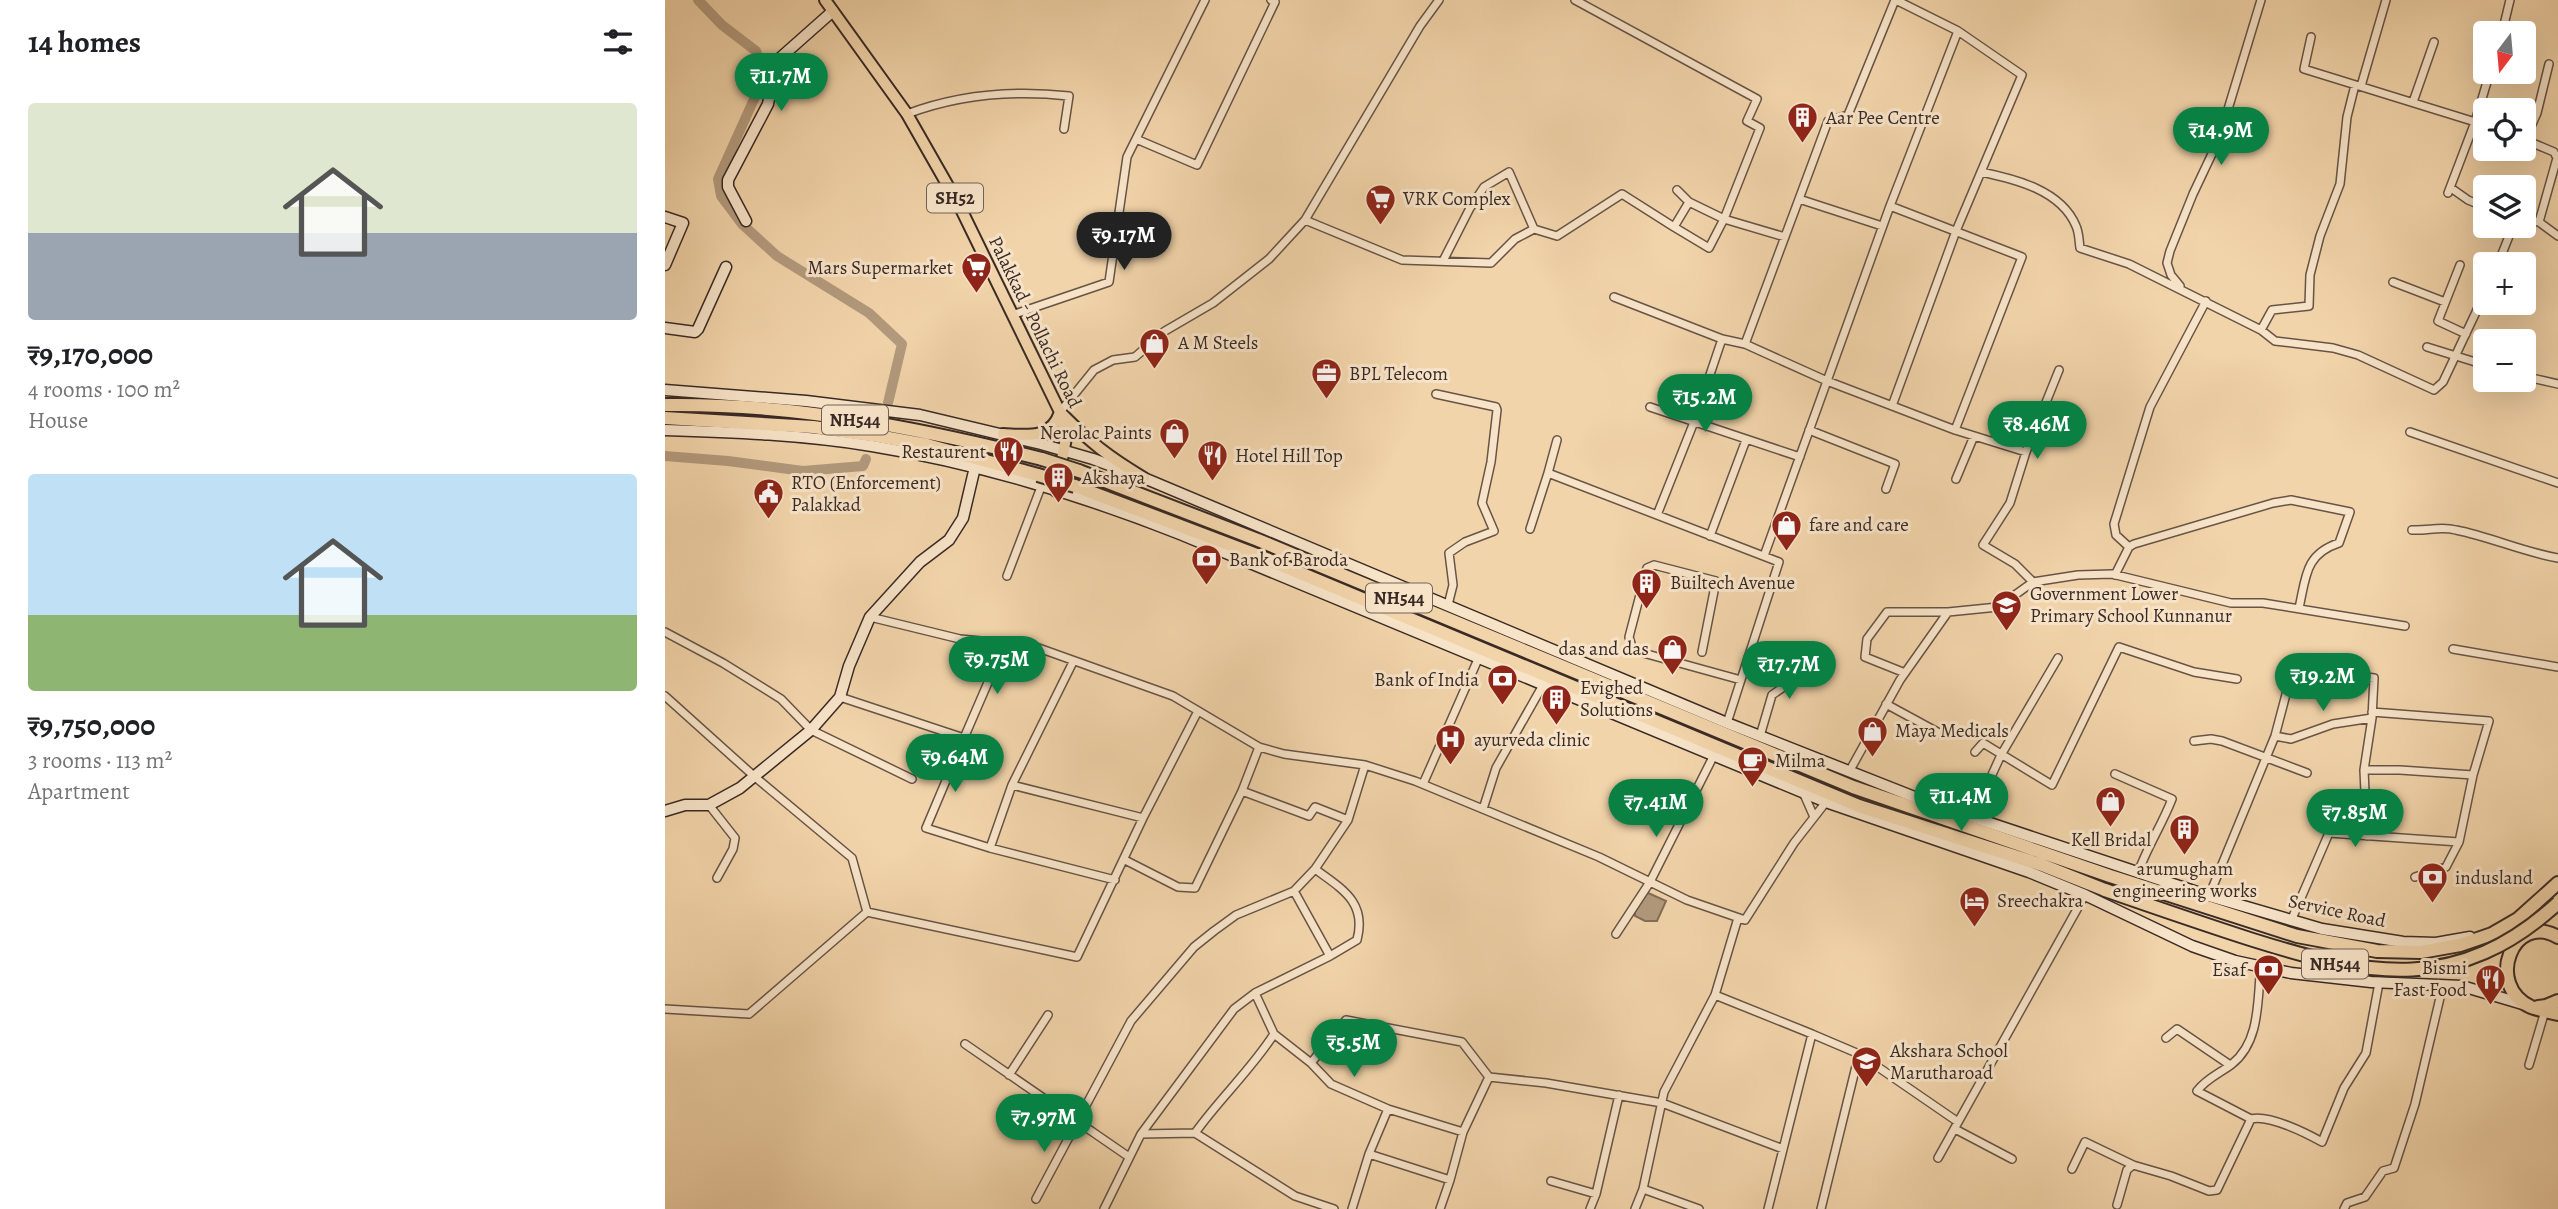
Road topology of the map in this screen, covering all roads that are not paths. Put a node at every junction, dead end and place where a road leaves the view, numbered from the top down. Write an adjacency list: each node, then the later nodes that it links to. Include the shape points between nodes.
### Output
1 (825, 0): 10 (main road, Palakkad - Pollachi Road / SH52)
2 (1205, 0): 23 (street)
3 (1271, 0): 23 (street, via 1275,2 1198,165)
4 (1439, 0): 33 (street)
5 (1575, 0): 32 (street, via 1757,99 1747,121 1760,128)
6 (1895, 0): 12 (street); 27 (street, via 1848,115 1828,121)
7 (2261, 0): 48 (street, via 2219,139 2170,251 2171,275)
8 (2386, 0): 16 (street)
9 (2510, 0): 11 (street)
10 (833, 11): 18 (main road, Palakkad - Pollachi Road / SH52); 34 (street, via 780,58 768,104 728,180)
11 (2505, 21)
12 (1958, 31): 25 (street, via 2022,75); 30 (street)
13 (2311, 37): 16 (street, via 2304,69)
14 (2434, 42): 17 (street)
15 (2549, 64): 19 (street)
16 (2358, 86): 17 (street); 55 (street, via 2347,117 2340,184 2310,275 2309,306 2271,310)
17 (2413, 102): 20 (street)
18 (907, 114): 22 (street, via 969,96 1034,92 1069,96); 52 (main road, Palakkad - Pollachi Road / SH52, via 960,207)
19 (2536, 115)
20 (2473, 121)
21 (2473, 128): 29 (street, via 2450,191)
22 (1064, 129)
23 (1136, 139): 52 (street, via 1127,157 1109,282)
24 (2536, 145): 36 (street, via 2557,158)
25 (1981, 172): 40 (street); 48 (street, via 2039,189 2067,210 2080,248)
26 (1677, 190): 28 (street)
27 (1799, 199): 37 (street); 42 (street)
28 (1689, 202): 32 (street); 38 (street)
29 (2473, 202)
30 (1890, 206): 37 (street); 40 (street)
31 (665, 217): 44 (street, via 683,223)
32 (1724, 219): 38 (street, via 1709,248); 42 (street)
33 (1305, 220): 43 (street, via 1402,260); 71 (street, via 1269,259 1213,303 1165,331 1135,357 1113,360 1094,370)
34 (746, 221)
35 (2536, 222): 36 (street)
36 (2539, 222): 41 (street)
37 (1882, 226): 64 (street)
38 (1674, 227): 39 (street, via 1622,194 1557,236)
39 (1534, 229): 43 (street, via 1515,239 1491,263); 43 (street, via 1509,172 1484,187)
40 (1956, 231): 69 (street); 76 (street, via 2022,257)
41 (2558, 236)
42 (1785, 237): 58 (street)
43 (1443, 261)
44 (665, 264)
45 (2460, 265): 51 (street)
46 (726, 267): 54 (street, via 695,332)
47 (2393, 282): 51 (street)
48 (2183, 289): 50 (street)
49 (1614, 297): 57 (street)
50 (2206, 301): 55 (street); 97 (street, via 2150,407 2114,524 2116,535)
51 (2445, 302): 56 (street, via 2438,320)
52 (1012, 315): 71 (main road, Palakkad - Pollachi Road / SH52)
53 (2475, 315): 56 (street)
54 (665, 328)
55 (2261, 330): 60 (street, via 2275,341 2358,355 2431,390 2443,382)
56 (2466, 334): 60 (street)
57 (1722, 339): 58 (street); 73 (street)
58 (1745, 344): 64 (street)
59 (2427, 348): 60 (street)
60 (2455, 356): 61 (street)
61 (2473, 361)
62 (2059, 370): 83 (street)
63 (2536, 379): 65 (street)
64 (1827, 381): 69 (street); 75 (street)
65 (2558, 384)
66 (665, 390): 78 (street, Service Road, via 889,410)
67 (1436, 394): 103 (street, via 1485,403 1497,410 1482,503 1494,531 1449,553 1453,585)
68 (665, 405): 178 (highway, NH544, bridge, via 740,407 904,427 1079,471 1853,787 2297,936 2367,950 2421,952)
69 (1892, 406): 76 (street)
70 (1650, 407): 73 (street)
71 (1060, 412): 78 (main road, via 1046,431); 82 (main road, Palakkad - Pollachi Road); 87 (main road, via 1099,449)
72 (665, 418): 89 (highway, NH544, via 878,436 927,445)
73 (1694, 422): 81 (street); 93 (street)
74 (665, 430): 85 (street, via 818,439)
75 (1809, 430): 84 (street); 91 (street, via 1895,464)
76 (1955, 430): 79 (street)
77 (2410, 432): 90 (street)
78 (1003, 434): 82 (street, Service Road)
79 (1974, 436): 83 (street); 88 (street)
80 (1557, 440): 86 (street)
81 (1746, 440): 84 (street); 96 (street)
82 (1064, 450): 87 (street, Service Road); 92 (main road, Palakkad - Pollachi Road)
83 (2026, 452): 102 (street, via 2010,503 1983,545 2015,564)
84 (1800, 457): 98 (street)
85 (975, 467): 89 (street); 106 (street, via 963,519 949,540 920,562)
86 (1548, 472): 93 (street); 94 (street)
87 (1144, 478): 103 (street, Service Road)
88 (1956, 479)
89 (1040, 481): 92 (street); 101 (street); 170 (highway, NH544, bridge, via 1075,486 1257,555 1859,806 2320,961 2361,969 2423,970 2485,953 2520,934)
90 (2558, 483)
91 (1886, 489)
92 (1056, 491): 112 (street, via 1157,524)
93 (1657, 514): 96 (street)
94 (1530, 529)
95 (2412, 530): 99 (street, via 2455,529)
96 (1710, 536): 98 (street)
97 (2129, 547): 100 (street); 104 (street, via 2291,500 2350,512 2339,543 2323,548 2310,562)
98 (1764, 556): 119 (street, via 1780,562)
99 (2558, 558)
100 (2115, 575): 102 (street, via 2078,575); 104 (street, via 2231,603)
101 (1007, 576)
102 (2033, 583): 105 (street, via 1998,607)
103 (1448, 605): 126 (street, Service Road)
104 (2299, 608): 107 (street)
105 (1948, 612): 117 (street); 117 (street, via 1887,612 1867,639 1865,657)
106 (870, 617): 109 (street, via 960,639); 121 (street)
107 (2405, 626)
108 (665, 632): 127 (street, via 781,699)
109 (1005, 643): 115 (street, via 1033,646); 131 (street)
110 (2453, 649): 116 (street)
111 (1702, 652): 119 (street, via 1716,581 1654,565 1647,568 1629,637 1632,647)
112 (1479, 657): 120 (street); 146 (street)
113 (2059, 658): 136 (street)
114 (1799, 659): 129 (street, via 1785,686 1772,695)
115 (1073, 662): 124 (street, via 1173,696); 147 (street)
116 (2558, 667)
117 (1905, 673): 123 (street)
118 (2238, 679): 136 (street, via 2194,672 2119,647 2052,785)
119 (1741, 680): 126 (street)
120 (1543, 685): 135 (street); 152 (street, via 1496,768)
121 (840, 696): 127 (street); 131 (street)
122 (666, 697): 144 (street)
123 (1886, 705): 128 (street); 140 (street)
124 (1198, 710): 133 (street); 156 (street)
125 (2372, 715): 130 (street, via 2291,739); 130 (street, via 2374,678 2293,668); 139 (street); 143 (street, via 2489,721)
126 (1727, 723): 129 (street, Service Road)
127 (811, 730): 144 (street); 145 (street)
128 (1943, 735)
129 (1760, 736): 140 (street, Service Road)
130 (2275, 736): 137 (street)
131 (964, 738): 160 (street, via 926,828)
132 (2193, 741): 137 (street, via 2222,741)
133 (1259, 747): 138 (street); 148 (street)
134 (1975, 752): 136 (street, via 1983,743)
135 (1714, 755): 149 (street); 168 (street)
136 (2001, 755): 155 (street)
137 (2266, 757): 141 (street); 172 (street)
138 (1366, 765): 146 (street); 157 (street)
139 (2364, 770): 143 (street); 158 (street)
140 (1849, 772): 155 (street, Service Road)
141 (2307, 773)
142 (2115, 774): 163 (street, via 2172,799)
143 (2473, 775): 159 (street)
144 (755, 777): 151 (street); 173 (street, via 852,858)
145 (912, 779)
146 (1423, 784): 152 (street)
147 (1012, 785): 156 (street); 160 (street)
148 (1242, 791): 157 (street, via 1309,816 1315,807); 161 (street, via 1195,888 1178,887)
149 (1803, 792): 150 (street); 154 (street)
150 (1826, 802): 154 (street); 171 (street)
151 (709, 805): 153 (street); 166 (street, via 735,838)
152 (1483, 809): 168 (street)
153 (665, 811)
154 (1814, 817): 174 (street, via 1745,920)
155 (1973, 817): 163 (street, Service Road)
156 (1143, 818): 161 (street)
157 (1347, 820): 162 (street)
158 (2367, 836): 159 (street); 176 (street, via 2329,833)
159 (2459, 842): 165 (street, via 2446,867)
160 (990, 848): 167 (street)
161 (1125, 860): 167 (street)
162 (1315, 869): 169 (street); 181 (street, via 1349,894 1361,924 1357,940)
163 (2138, 873): 172 (street, Service Road)
164 (2558, 876): 170 (street)
165 (2415, 877)
166 (717, 878)
167 (1115, 880): 173 (street, via 1077,957)
168 (1650, 882): 174 (street); 177 (street)
169 (1294, 891): 181 (street); 206 (street, via 1235,915 1194,947 1131,1021)
170 (2555, 893): 175 (highway, NH544)
171 (2085, 895): 182 (street, via 2192,946); 207 (street)
172 (2209, 896): 176 (street, Service Road)
173 (867, 912): 189 (street, via 749,1014)
174 (1738, 918): 186 (street)
175 (2518, 919): 178 (highway, NH544); 179 (highway)
176 (2291, 920): 178 (street, Service Road, via 2403,942 2436,943)
177 (1616, 934)
178 (2492, 934)
179 (2522, 937): 180 (highway, via 2544,932); 188 (highway, via 2511,948 2506,973 2517,996)
180 (2558, 937)
181 (1330, 956): 185 (street)
182 (2261, 966): 183 (street); 198 (street, via 2251,1041)
183 (2379, 983): 184 (street); 205 (street, via 2367,1053 2344,1088 2322,1142 2258,1116)
184 (2443, 985): 188 (street); 233 (street, via 2415,1104 2394,1168 2383,1171 2365,1197 2347,1203)
185 (1255, 993): 192 (street); 209 (street, via 1234,1009)
186 (1715, 995): 193 (street); 203 (street)
187 (2558, 1001): 188 (highway)
188 (2531, 1006): 190 (highway)
189 (665, 1009)
190 (2551, 1012): 199 (street)
191 (1048, 1015): 200 (street)
192 (1274, 1034): 197 (street); 210 (street, via 1257,1061)
193 (1812, 1034): 196 (street); 211 (street)
194 (2166, 1038): 198 (street, via 2176,1030)
195 (965, 1044): 200 (street)
196 (1859, 1054): 207 (street); 232 (street)
197 (1311, 1063): 201 (street, via 1346,1020 1462,1042); 204 (street, via 1331,1084)
198 (2230, 1065): 205 (street, via 2197,1091)
199 (2529, 1065)
200 (1009, 1075): 206 (street)
201 (1489, 1077): 202 (street); 208 (street)
202 (1619, 1095): 203 (street); 221 (street)
203 (1662, 1103): 211 (street); 220 (street)
204 (1388, 1109): 208 (street); 212 (street)
205 (2251, 1118): 216 (street, via 2217,1190)
206 (1077, 1121): 213 (street); 222 (street)
207 (1957, 1125): 214 (street); 215 (street)
208 (1463, 1132): 218 (street)
209 (1141, 1133): 210 (street); 213 (street)
210 (1195, 1133): 225 (street, via 1295,1196)
211 (1783, 1149): 231 (street)
212 (1369, 1154): 218 (street); 226 (street)
213 (1129, 1157): 224 (street)
214 (1938, 1158)
215 (2012, 1159)
216 (2133, 1165): 217 (street, via 2085,1142); 223 (street, via 2127,1170)
217 (2073, 1168)
218 (1450, 1180): 227 (street)
219 (1551, 1181): 221 (street)
220 (1643, 1189): 229 (street); 230 (street)
221 (1596, 1194): 228 (street)
222 (1036, 1199)
223 (2116, 1205)
224 (1104, 1209)
225 (1334, 1209)
226 (1352, 1209)
227 (1440, 1209)
228 (1590, 1209)
229 (1635, 1209)
230 (1699, 1209)
231 (1768, 1209)
232 (1821, 1209)
233 (2344, 1209)

